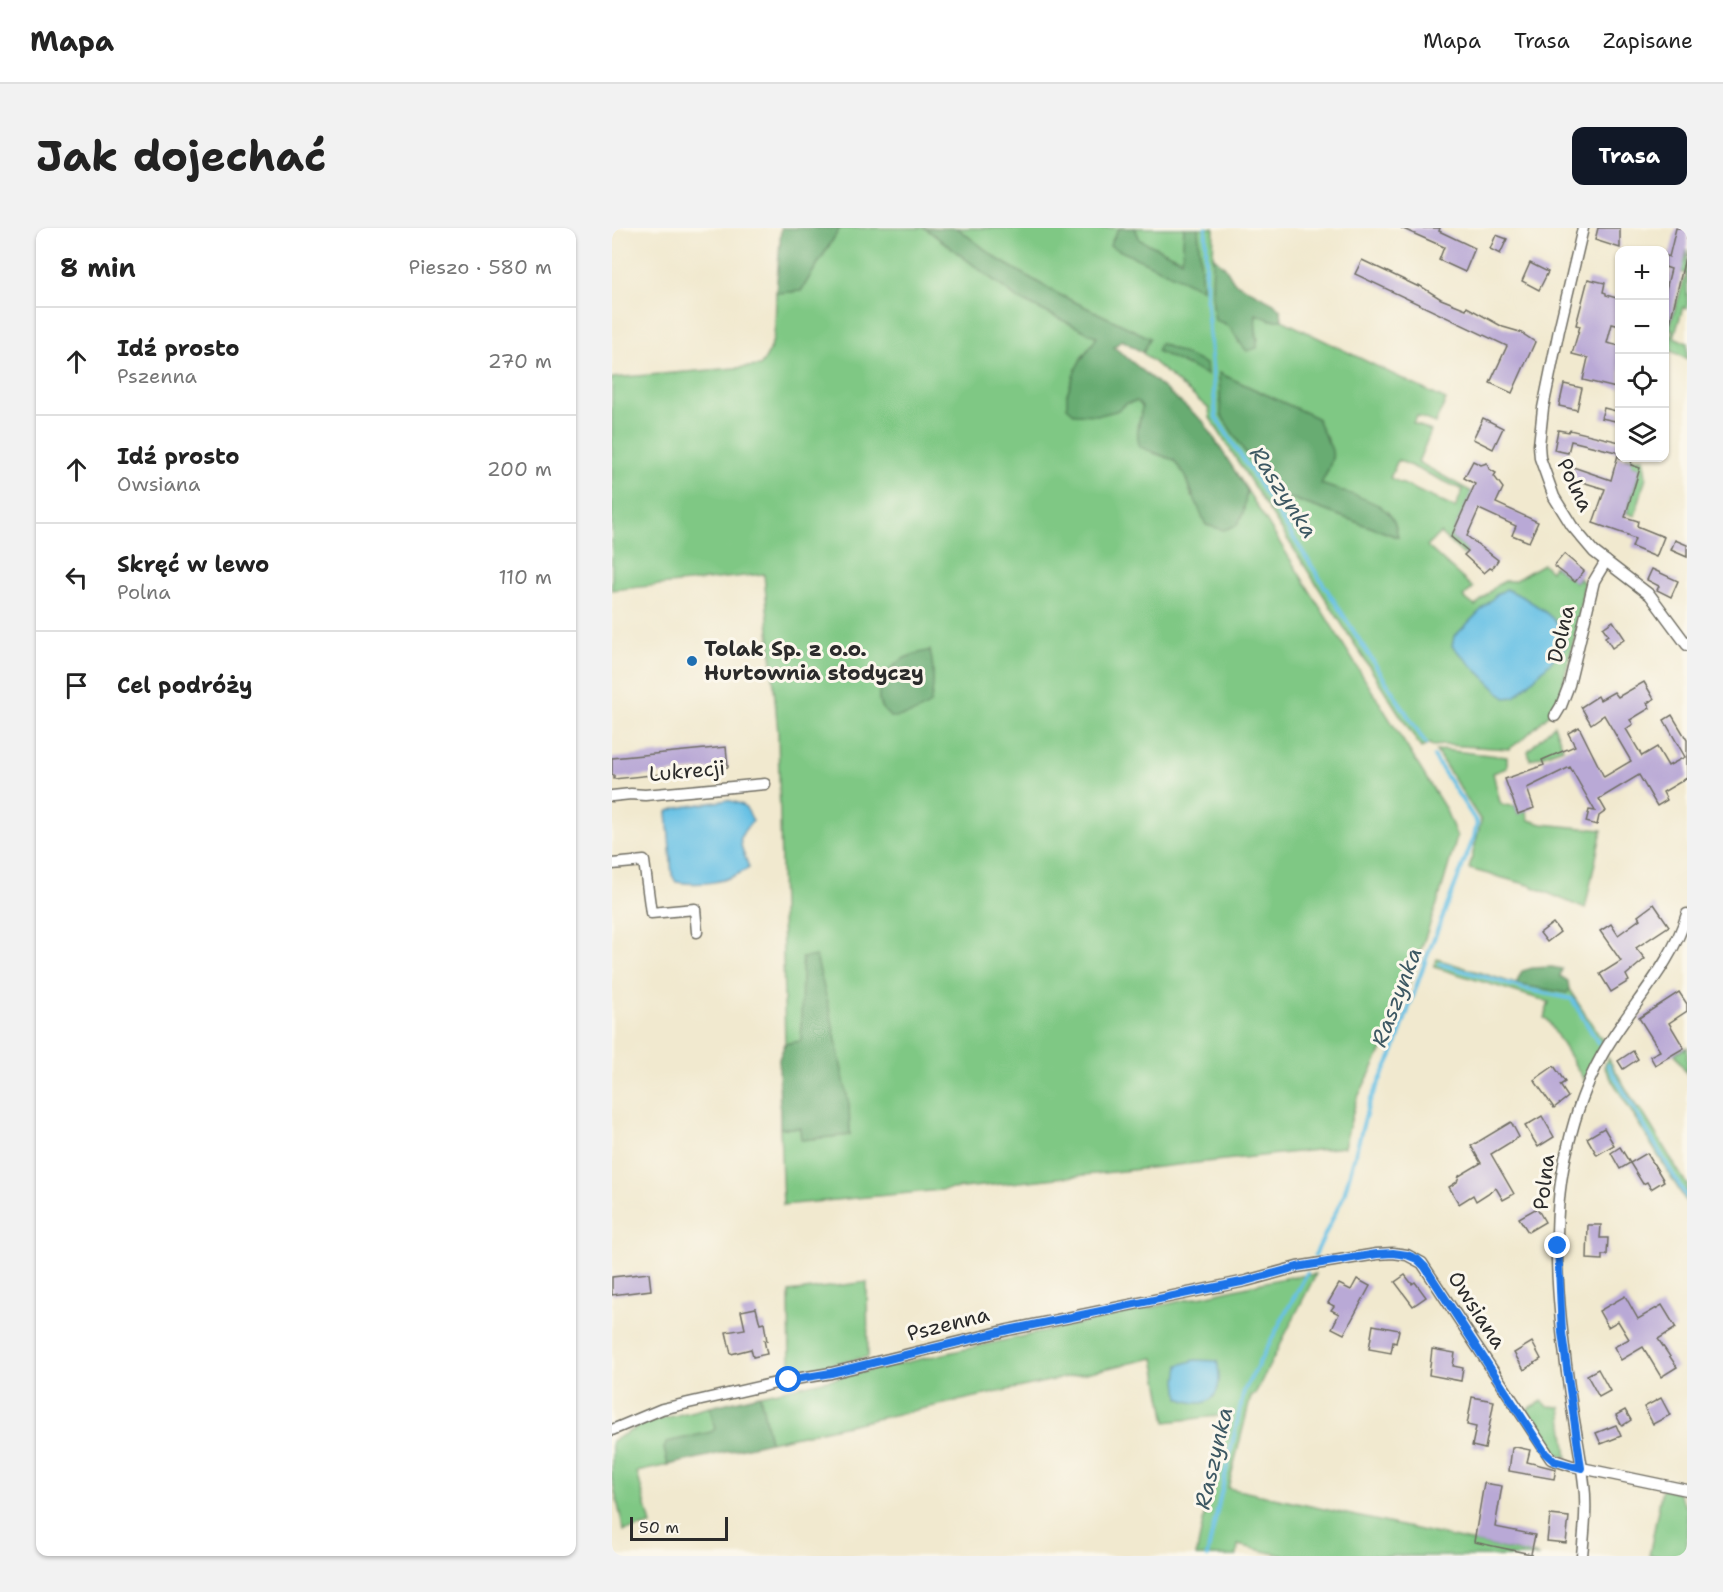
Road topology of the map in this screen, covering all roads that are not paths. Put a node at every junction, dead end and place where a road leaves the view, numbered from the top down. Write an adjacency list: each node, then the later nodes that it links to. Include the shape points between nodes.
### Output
1 (1583, 228): 2 (street, Polna, via 1543,408 1539,445 1554,497 1572,526)
2 (1606, 561): 3 (street, Polna, via 1650,595); 4 (street, Dolna, via 1594,582 1569,685)
3 (1687, 645)
4 (1555, 716)
5 (765, 784): 6 (street, Lukrecji)
6 (612, 796)
7 (612, 864): 9 (street, via 644,861 651,913 695,909)
8 (1687, 914): 12 (street, Polna, via 1665,962 1600,1058 1580,1106 1565,1158 1558,1219 1559,1289)
9 (697, 932)
10 (1297, 1267): 11 (street, Pszenna, via 662,1409); 12 (street, Owsiana, via 1377,1254 1417,1259 1545,1453 1554,1461)
11 (612, 1430)
12 (1581, 1468): 13 (street, Owsiana); 14 (street, Polna, via 1585,1496)
13 (1687, 1490)
14 (1582, 1556)

